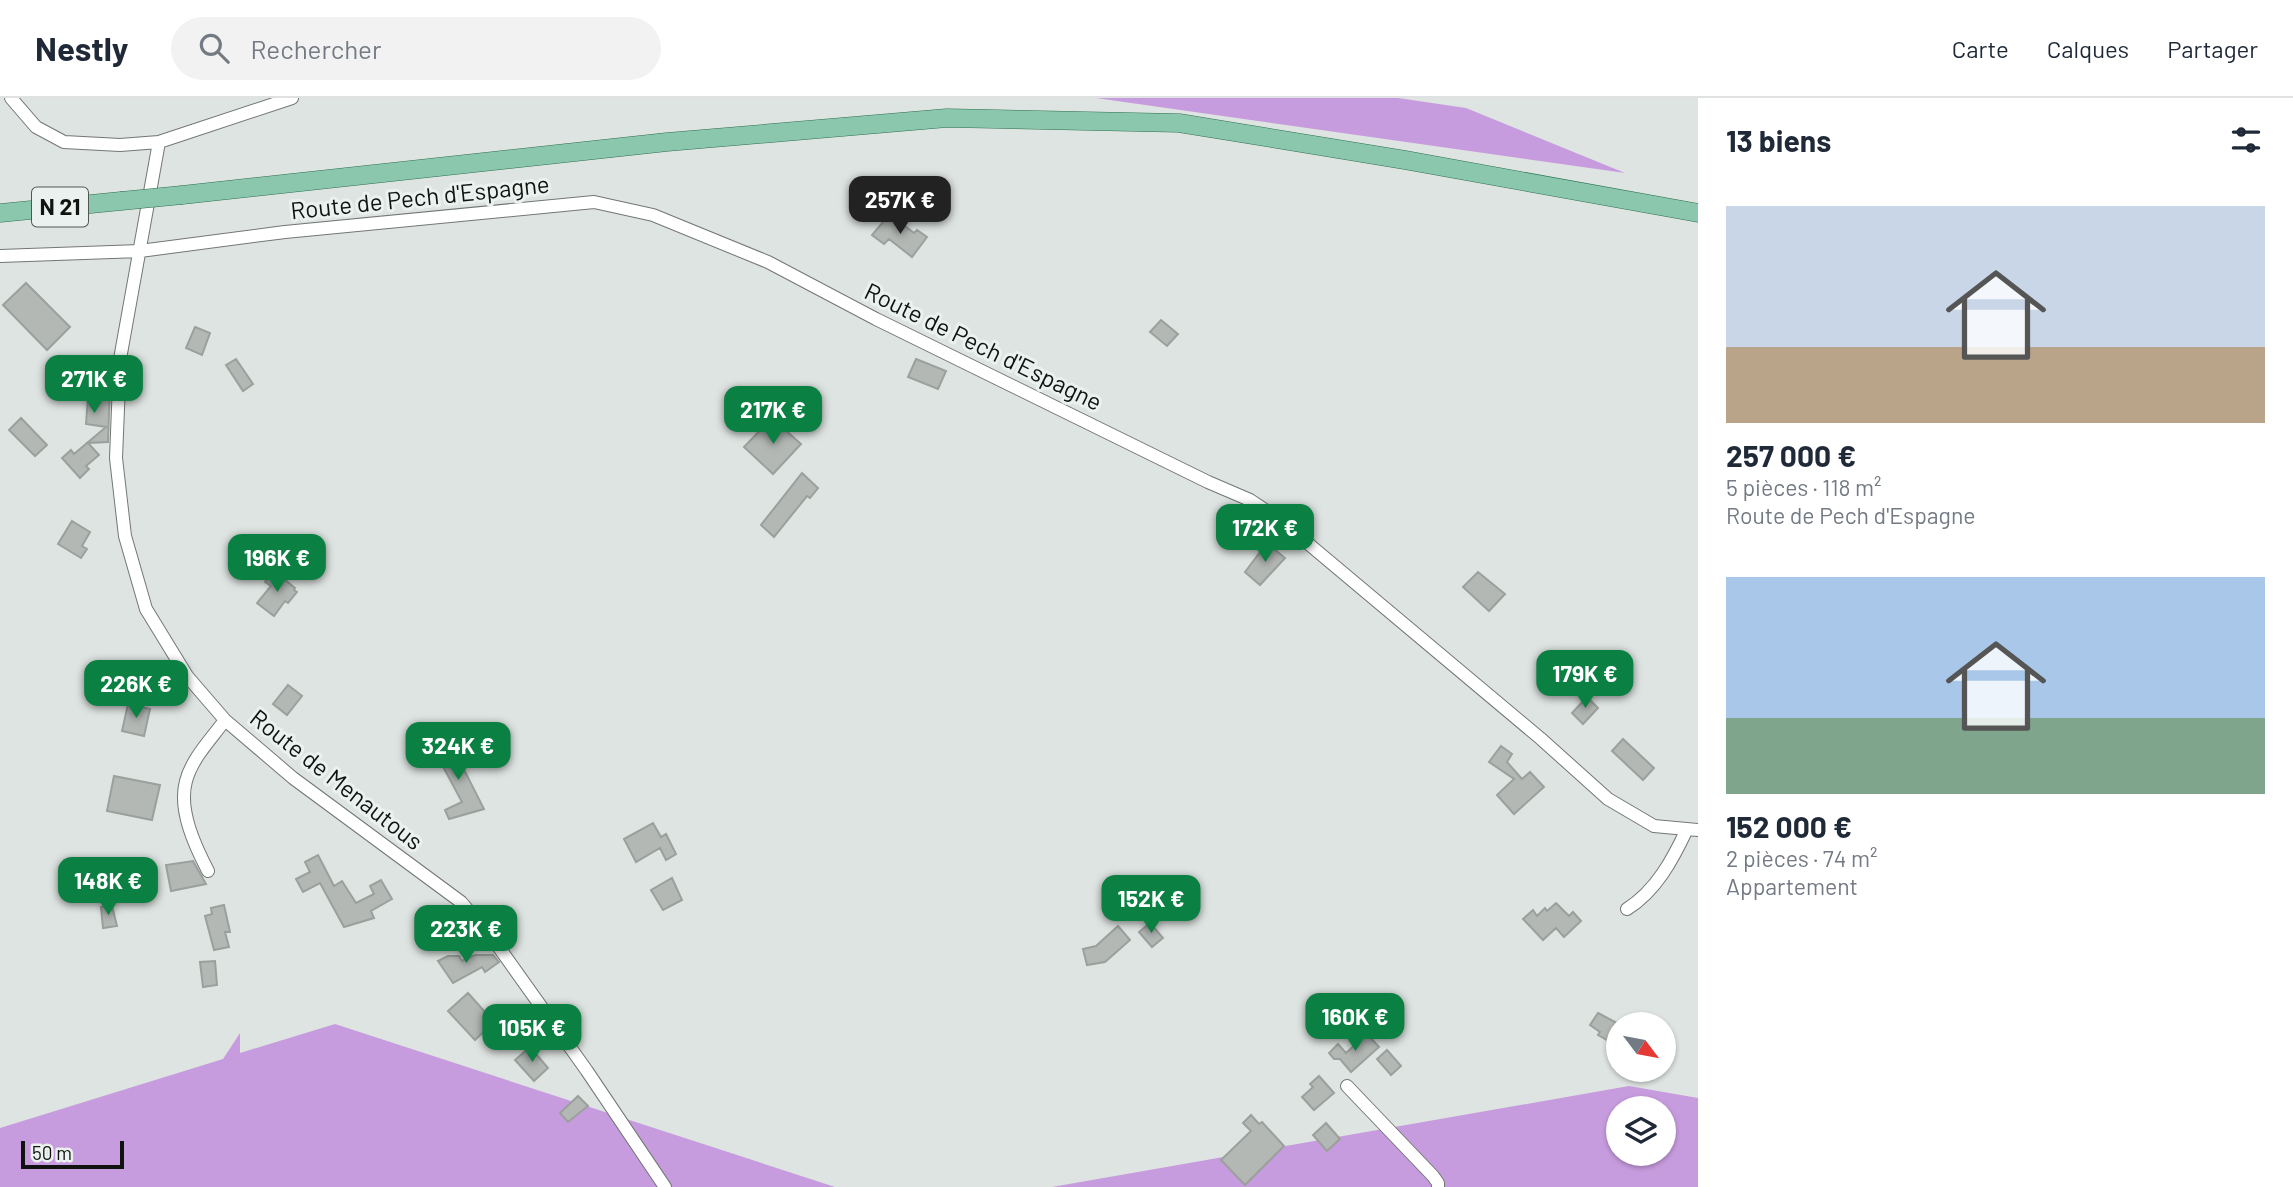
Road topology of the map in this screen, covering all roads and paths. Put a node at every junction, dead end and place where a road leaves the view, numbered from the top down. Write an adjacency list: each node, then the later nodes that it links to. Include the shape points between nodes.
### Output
1 (10, 98): 3 (street, via 36,127 64,142)
2 (292, 98): 3 (street)
3 (159, 142): 6 (street, Route de Menautous)
4 (0, 213): 5 (main road, N 21, bridge, via 667,142 947,118 1179,123)
5 (1698, 213)
6 (139, 251): 7 (street, Route de Pech d'Espagne); 8 (street, Route de Menautous, via 120,359 116,458 125,536 146,609 187,676); 9 (street, Route de Pech d'Espagne, via 594,202 653,215 768,261 877,319 1250,500 1391,612 1608,799 1654,826)
7 (0, 256)
8 (225, 720): 10 (street, via 194,763 184,796 196,848); 13 (street, Route de Menautous, via 293,778 461,902 493,939)
9 (1692, 829): 11 (street, via 1641,901)
10 (208, 871)
11 (1627, 909)
12 (1347, 1086): 14 (street, via 1433,1176)
13 (665, 1187)
14 (1438, 1187)

